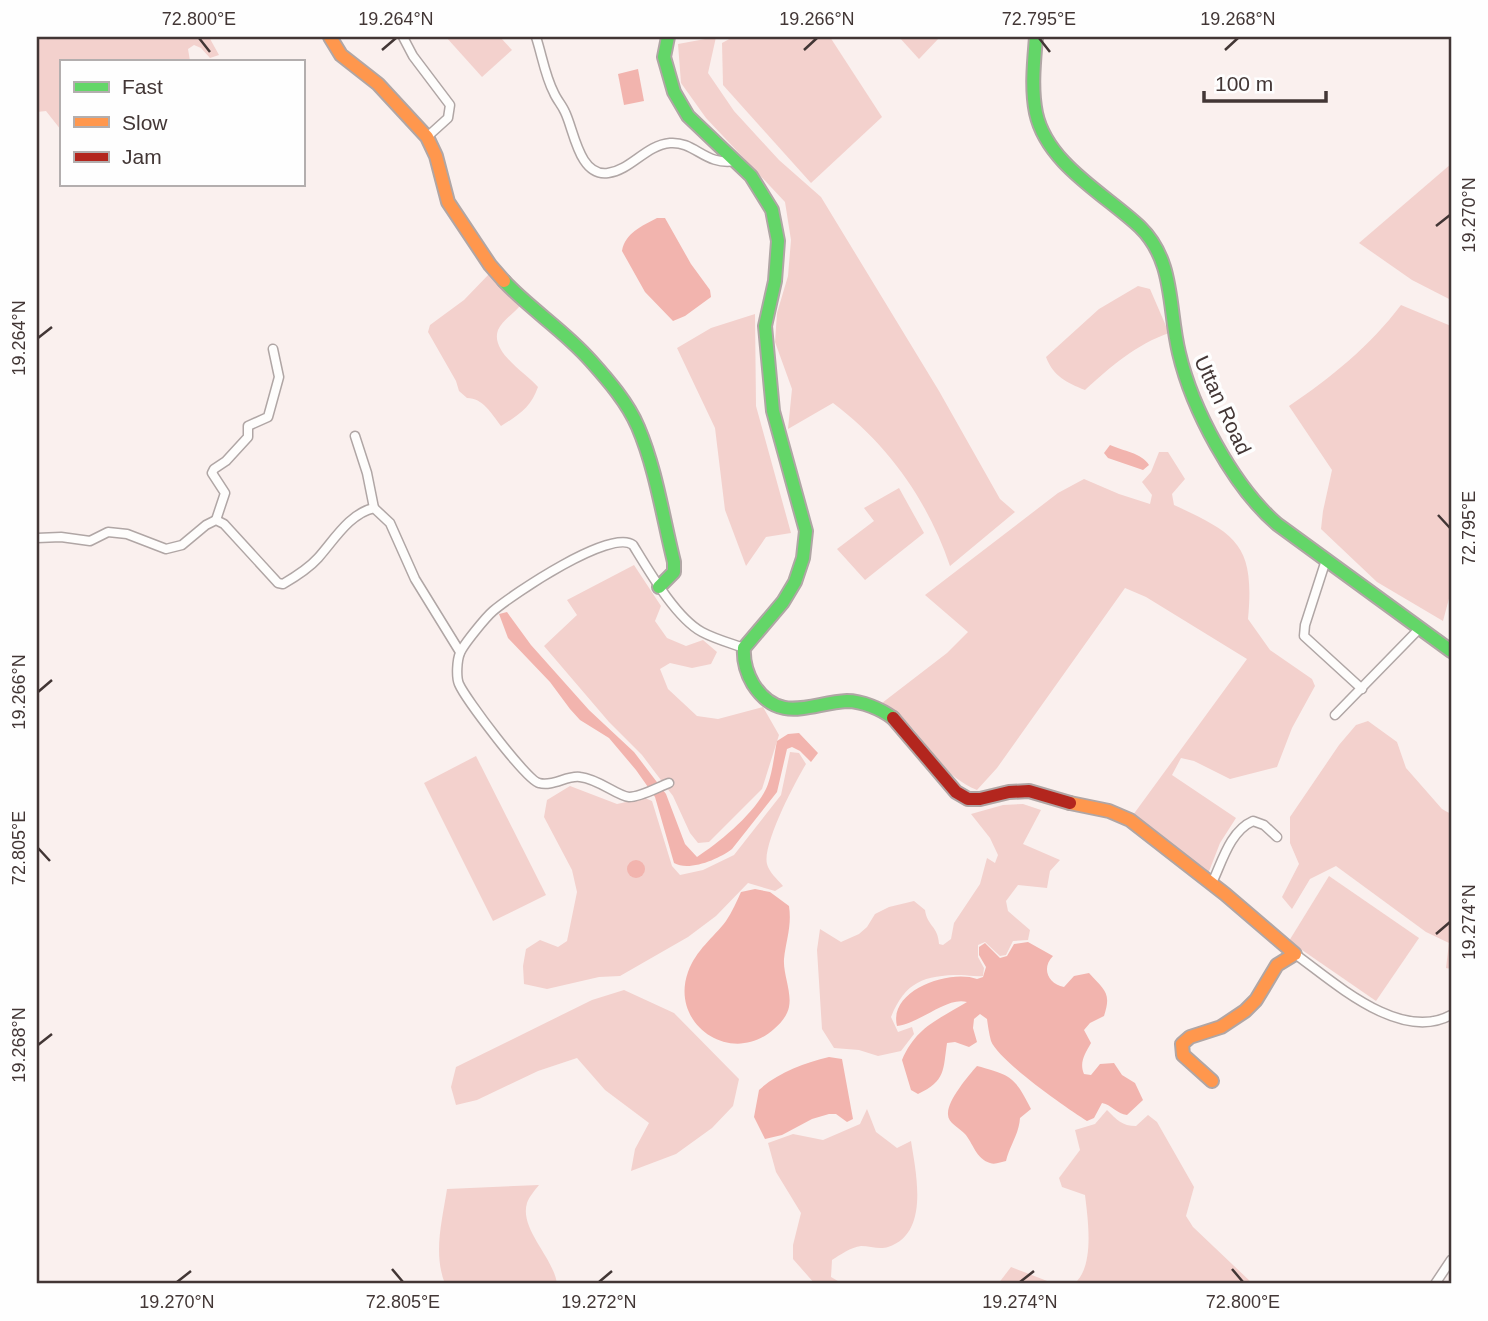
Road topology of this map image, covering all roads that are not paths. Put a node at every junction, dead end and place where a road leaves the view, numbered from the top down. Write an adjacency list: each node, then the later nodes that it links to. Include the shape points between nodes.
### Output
1 (330, 37): 6 (street, via 341,55 378,84)
2 (403, 37): 6 (street, via 450,104 448,118)
3 (536, 37): 7 (street, via 553,92 588,166 610,173 667,143 687,145 720,162)
4 (668, 37): 7 (street, via 664,57 674,92 688,117)
5 (1036, 37): 13 (street, Uttan Road, via 1035,108 1042,131 1078,174 1151,239 1168,278 1182,366 1224,458 1278,526)
6 (427, 137): 14 (street, via 448,202 491,265 590,361 637,425 674,562 674,572)
7 (735, 161): 16 (street, via 751,176 772,210 778,241 765,326 773,411 806,531 795,582)
8 (273, 349): 11 (street, via 279,377 268,417 248,426 248,437 212,473 225,493)
9 (355, 436): 10 (street)
10 (374, 508): 11 (street, via 351,521 317,560 283,584); 18 (street, via 390,523 415,579)
11 (216, 520): 12 (street, via 182,545 166,549 108,532 90,541)
12 (37, 538)
13 (1326, 560): 15 (street, Uttan Road); 19 (street, via 1304,636)
14 (659, 587): 16 (street, via 691,624); 18 (street, via 633,545 620,541 567,563 502,604)
15 (1420, 628): 17 (street, Uttan Road); 19 (street)
16 (744, 648): 23 (street, via 746,672 761,696 782,708 849,701 882,710 899,723 956,792 968,799 1029,791 1109,811 1130,820)
17 (1451, 651)
18 (460, 652): 21 (street, via 458,682 529,778 538,783 576,776 631,797)
19 (1362, 689): 20 (street)
20 (1335, 715)
21 (669, 783)
22 (1277, 837): 23 (street, via 1264,825 1253,821 1245,825 1237,831)
23 (1212, 883): 24 (street)
24 (1295, 954): 25 (street, via 1376,1010 1426,1021); 26 (street, via 1278,965 1245,1011 1182,1044 1183,1055)
25 (1451, 1014)
26 (1212, 1081)
27 (1451, 1260): 28 (street)
28 (1435, 1284)

